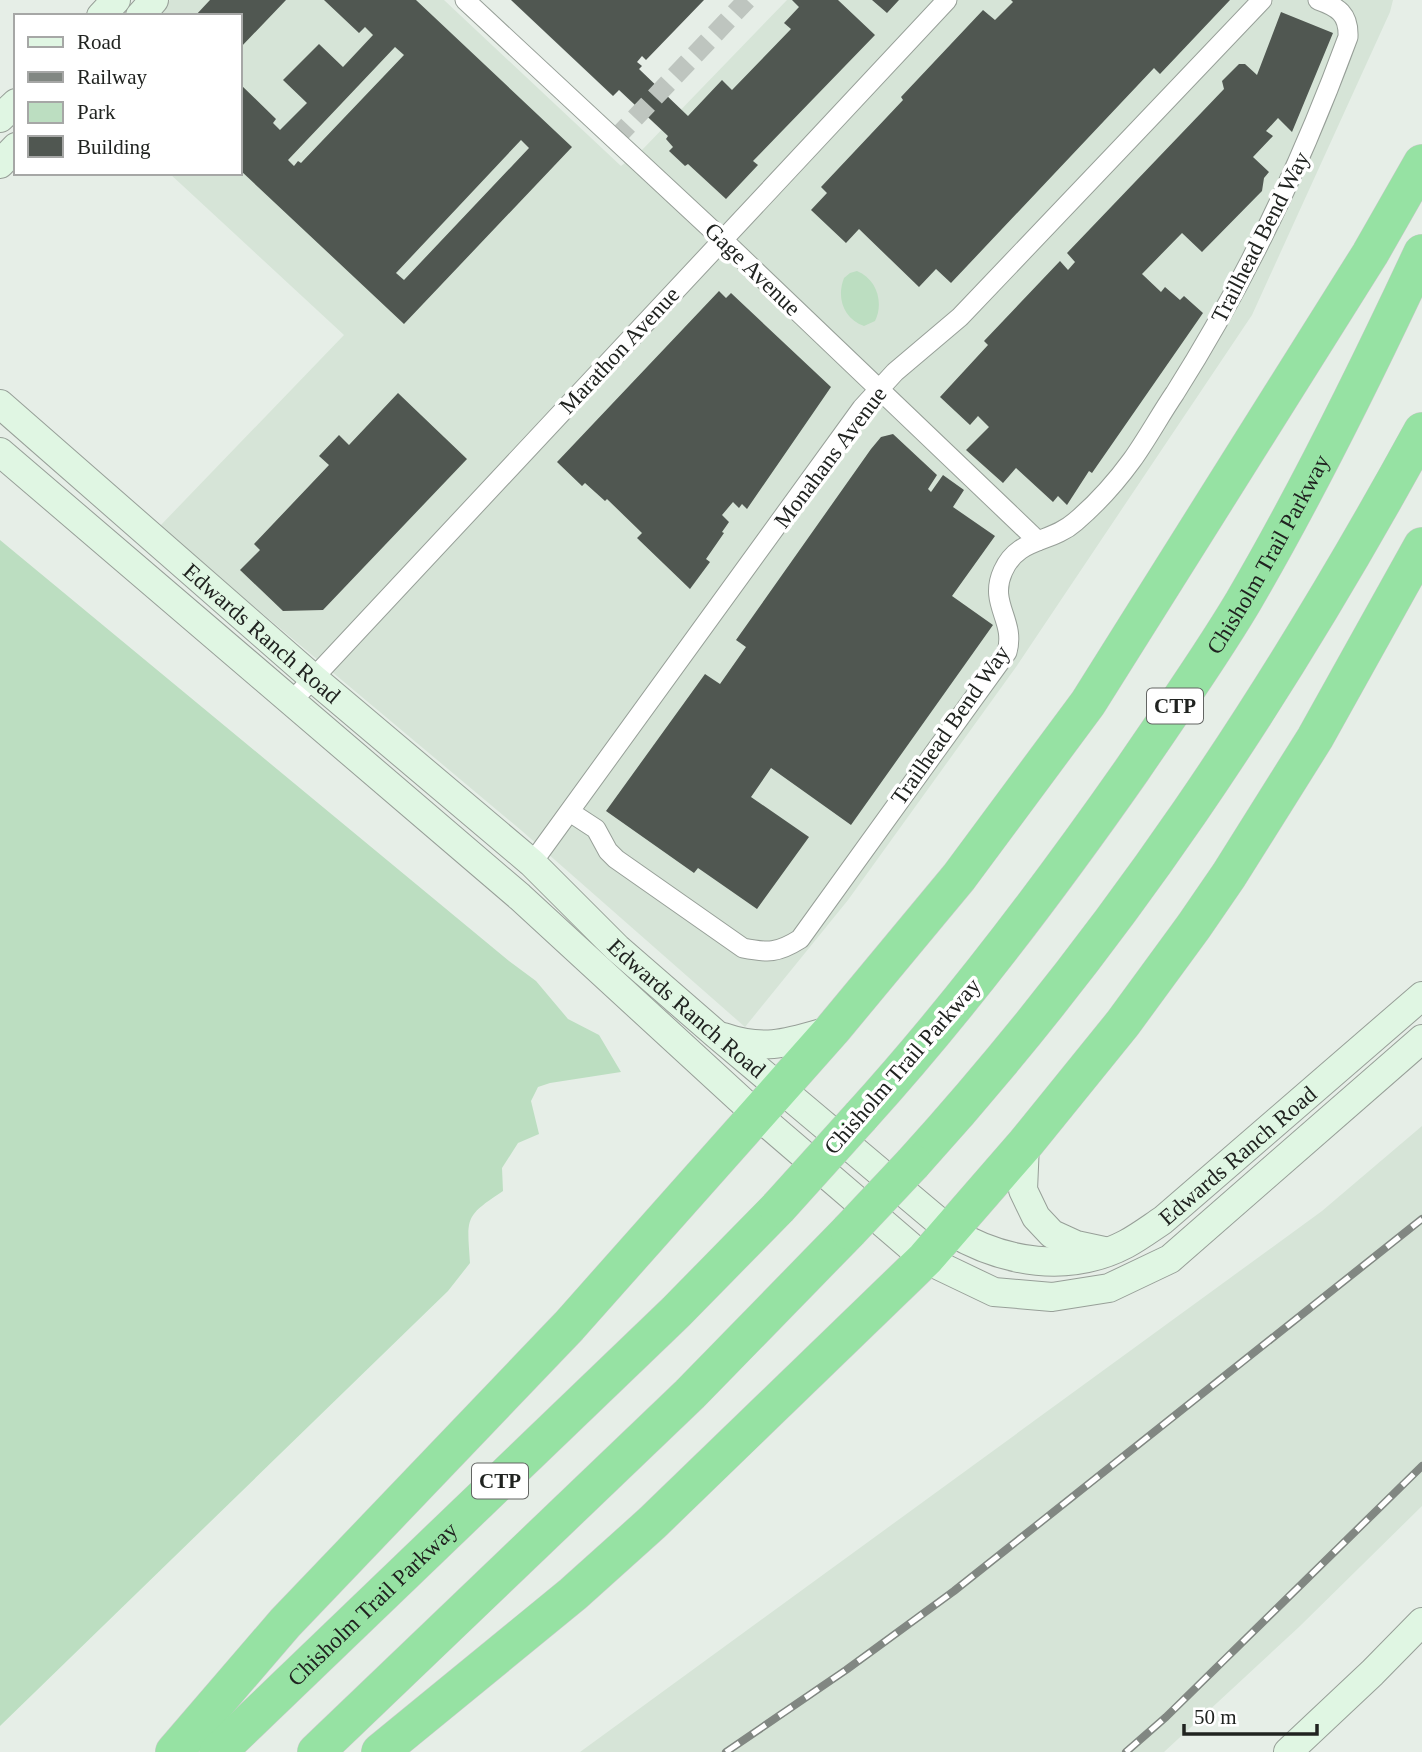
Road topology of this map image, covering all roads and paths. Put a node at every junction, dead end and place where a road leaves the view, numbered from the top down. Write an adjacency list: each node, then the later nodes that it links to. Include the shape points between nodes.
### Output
1 (116, 0): 7 (street)
2 (154, 0): 8 (street)
3 (465, 0): 14 (street, Gage Avenue)
4 (947, 0): 14 (street, Marathon Avenue)
5 (1262, 0): 16 (street, Monahans Avenue, via 960,317)
6 (1318, 0): 20 (street, Trailhead Bend Way, via 1341,10 1348,37 1267,232 1208,341 1132,460 1075,523)
7 (103, 14)
8 (142, 14)
9 (14, 105): 10 (street)
10 (0, 118)
11 (14, 149): 12 (street)
12 (0, 163)
13 (1422, 163): 30 (highway, via 1370,254 1088,703 960,877)
14 (723, 240): 16 (street, Gage Avenue); 22 (street, Marathon Avenue)
15 (1422, 253): 40 (highway, Chisholm Trail Parkway / CTP, bridge, via 1328,447 1243,602 1097,820 914,1058 676,1312)
16 (879, 390): 20 (street, Gage Avenue); 24 (street, Monahans Avenue)
17 (0, 404): 22 (street, Edwards Ranch Road)
18 (1422, 431): 41 (highway, bridge, via 1280,677 1164,852 1006,1057 913,1163 690,1394)
19 (0, 452): 23 (street, Edwards Ranch Road)
20 (1038, 541): 24 (street, Trailhead Bend Way, via 1016,551 999,580 999,601 1010,632 1007,652 800,939 786,948 766,953 743,948 617,859 596,829)
21 (1422, 546): 34 (highway, via 1315,738 1222,885 1123,1023)
22 (313, 678): 23 (street, Marathon Avenue); 26 (street, Edwards Ranch Road)
23 (291, 702): 25 (street, Edwards Ranch Road)
24 (570, 812): 26 (street, Monahans Avenue)
25 (441, 828): 26 (street, via 509,869); 27 (street, Edwards Ranch Road)
26 (532, 863): 28 (street, Edwards Ranch Road)
27 (520, 897): 28 (street, via 537,897 570,924); 33 (street, Edwards Ranch Road)
28 (617, 948): 31 (street, Edwards Ranch Road)
29 (1422, 996): 36 (street, Edwards Ranch Road, via 1163,1220)
30 (832, 1030): 31 (street, via 768,1046); 33 (highway)
31 (716, 1035): 33 (street, Edwards Ranch Road)
32 (1422, 1038): 37 (street, Edwards Ranch Road, via 1170,1259 1109,1288 1052,1297 994,1292)
33 (768, 1101): 35 (street, Edwards Ranch Road); 37 (street, Edwards Ranch Road); 39 (highway, via 569,1326 285,1623)
34 (1026, 1144): 35 (highway); 36 (street, via 1023,1190 1035,1217 1052,1234)
35 (950, 1231): 36 (street, Edwards Ranch Road, via 974,1245 1039,1263 1078,1261); 37 (highway)
36 (1107, 1251)
37 (925, 1259): 42 (highway, via 632,1542)
38 (1422, 1622): 43 (street)
39 (173, 1752)
40 (218, 1752)
41 (316, 1752)
42 (380, 1752)
43 (1288, 1752)

